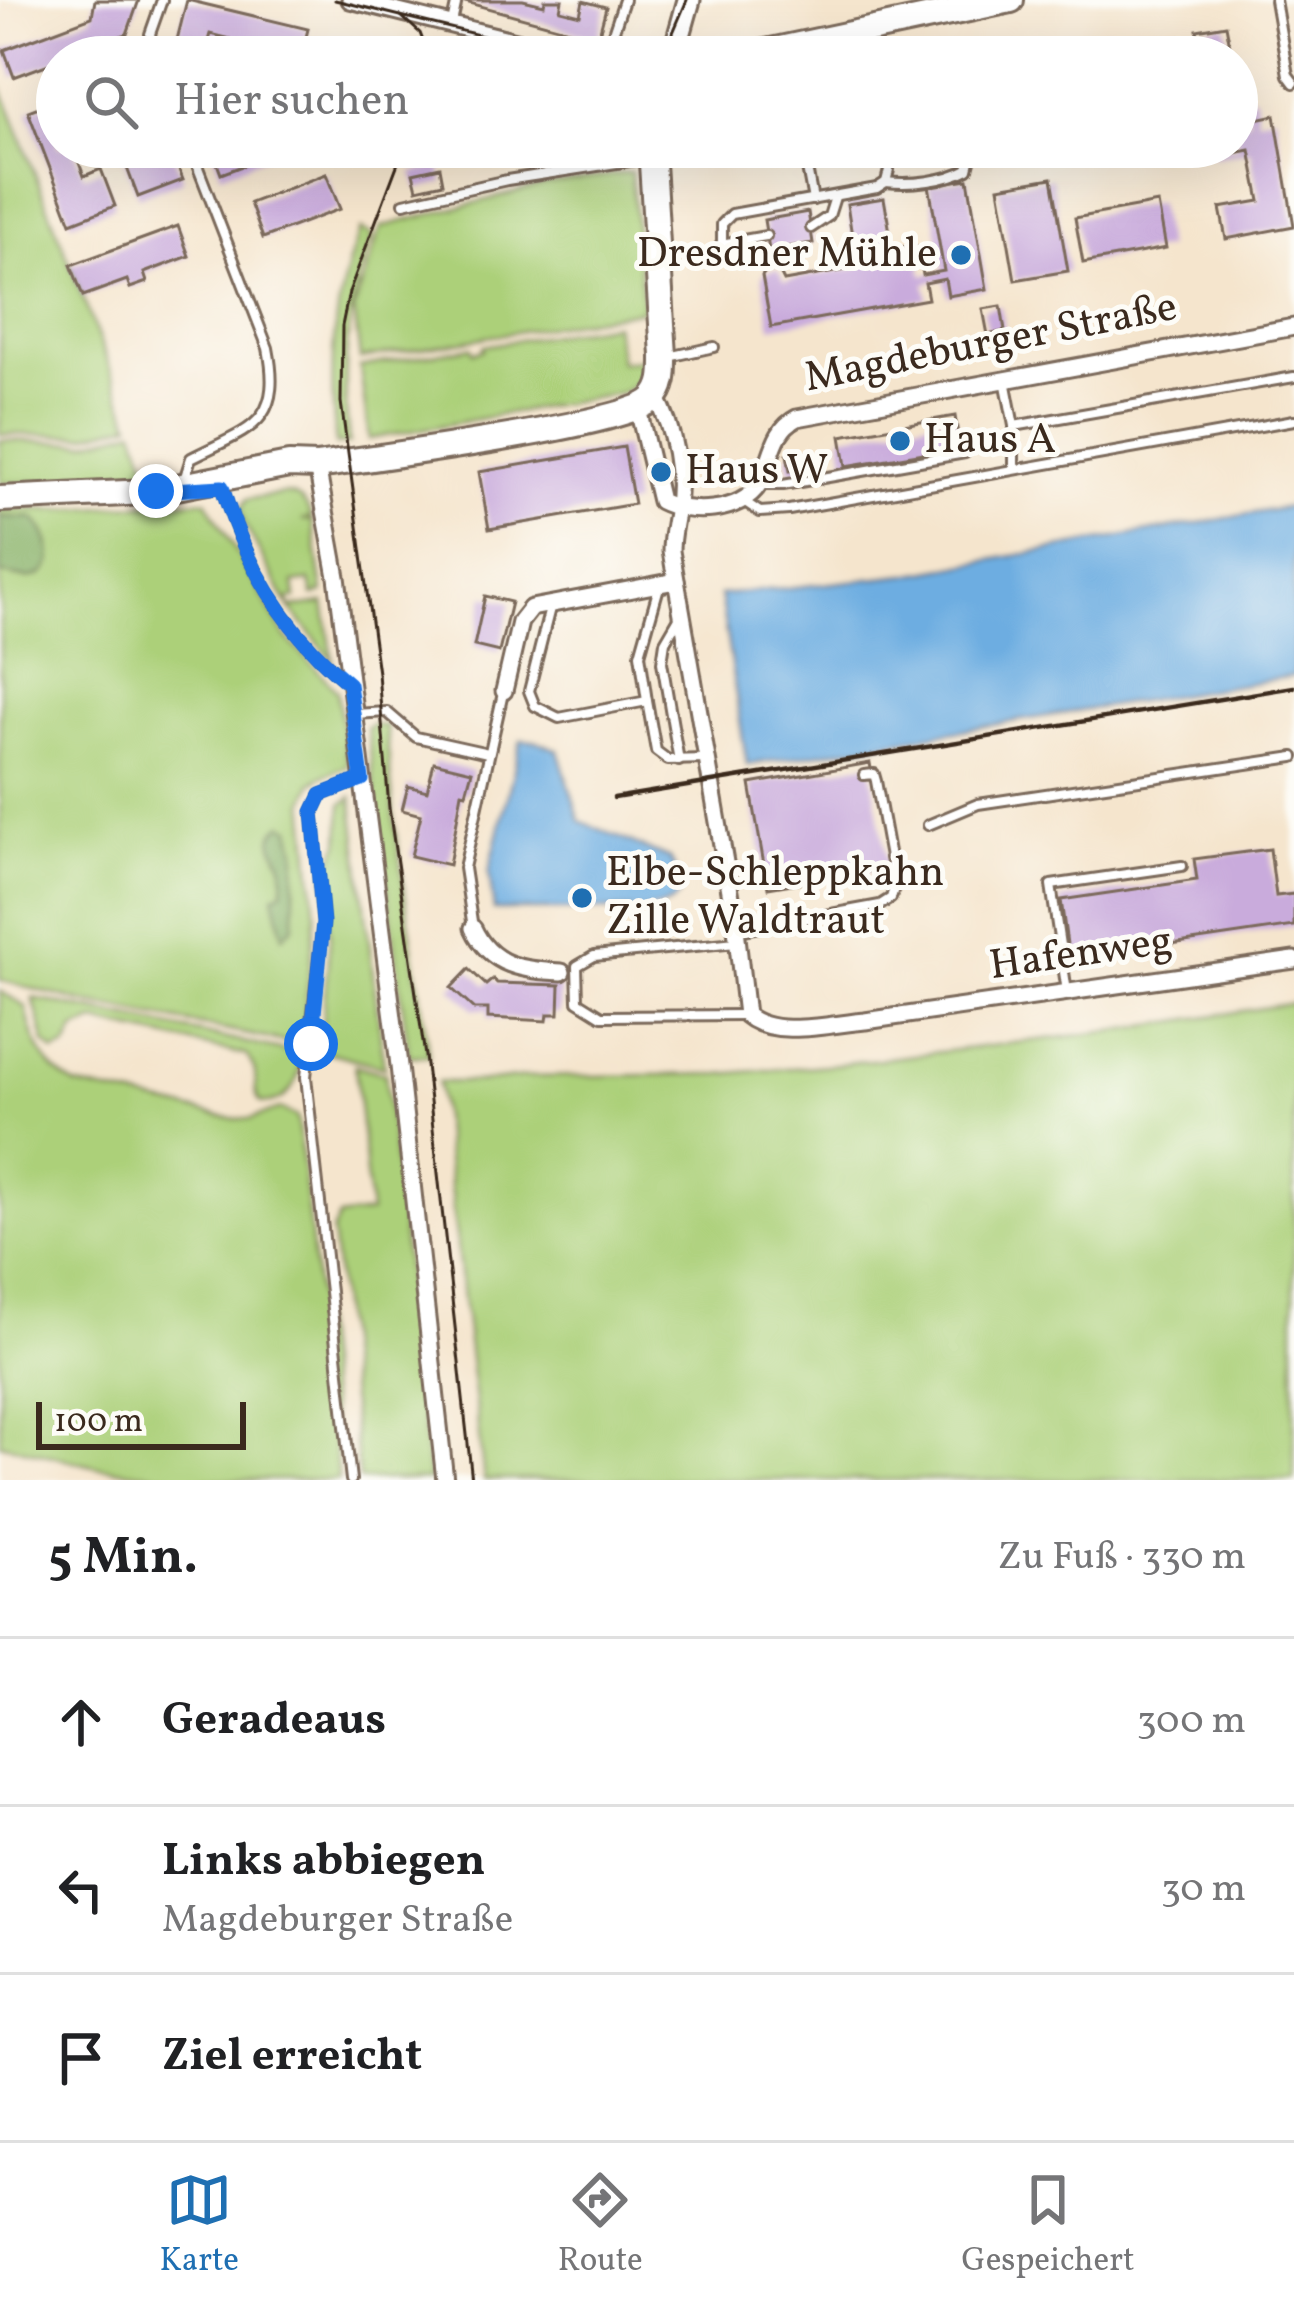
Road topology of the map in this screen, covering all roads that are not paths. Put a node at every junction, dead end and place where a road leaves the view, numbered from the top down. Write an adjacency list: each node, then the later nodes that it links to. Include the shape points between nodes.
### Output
1 (162, 0): 12 (lane)
2 (350, 0): 10 (street)
3 (457, 0): 10 (lane)
4 (624, 0): 14 (lane)
5 (689, 0): 15 (main road)
6 (1011, 0): 8 (main road)
7 (1275, 0): 18 (lane)
8 (981, 3): 9 (main road)
9 (932, 9): 11 (main road)
10 (452, 24): 13 (street)
11 (862, 31): 16 (main road); 17 (lane)
12 (151, 36)
13 (499, 36)
14 (612, 36)
15 (680, 36)
16 (839, 36)
17 (863, 36)
18 (1294, 83)
19 (198, 168): 43 (lane, via 274,381 266,414 249,432 191,458)
20 (571, 168): 28 (lane)
21 (652, 168): 33 (main road)
22 (807, 168): 27 (lane)
23 (887, 168): 25 (lane)
24 (968, 168): 25 (lane)
25 (886, 182): 26 (lane)
26 (836, 196): 27 (lane); 29 (lane, via 829,216)
27 (813, 200): 30 (lane, via 732,214 722,224 722,246)
28 (404, 203)
29 (811, 228)
30 (766, 236)
31 (1294, 327): 35 (street, Magdeburger Straße)
32 (714, 347): 33 (lane)
33 (664, 358): 36 (main road, via 662,388)
34 (1294, 377): 38 (lane)
35 (1005, 380): 38 (lane); 42 (street, Magdeburger Straße, via 797,418 779,433)
36 (647, 402): 40 (main road, via 588,422); 48 (street, via 669,434); 48 (street, via 654,491)
37 (1294, 419): 41 (lane)
38 (1014, 426): 41 (lane)
39 (965, 453): 42 (lane)
40 (329, 464): 43 (main road); 44 (main road); 52 (street, via 327,517)
41 (1014, 468): 47 (lane, via 788,510 760,512)
42 (759, 484): 47 (street, Magdeburger Straße)
43 (182, 486): 45 (main road)
44 (222, 487): 45 (main road); 52 (lane, via 278,610)
45 (156, 491): 46 (main road)
46 (0, 499)
47 (741, 500): 48 (street)
48 (677, 508): 49 (street)
49 (668, 582): 50 (street); 51 (street); 54 (lane, via 640,654)
50 (551, 603): 53 (street, via 524,614); 54 (lane, via 529,691 535,706 559,718)
51 (681, 615): 58 (street); 59 (lane, via 662,662)
52 (349, 684): 55 (street)
53 (504, 691): 56 (lane)
54 (646, 701): 59 (lane, via 656,751)
55 (353, 714): 56 (lane, via 387,712 416,737); 61 (street)
56 (488, 753): 64 (lane, via 464,868)
57 (1294, 757): 62 (lane, via 978,804)
58 (705, 759): 59 (lane); 65 (street)
59 (679, 761)
60 (864, 775): 65 (lane, via 874,774 896,885 891,898)
61 (362, 779): 70 (lane, via 321,795 313,812 323,923 306,1077); 71 (street)
62 (928, 825)
63 (1182, 866): 68 (lane, via 1051,885)
64 (473, 928): 67 (street, via 496,959)
65 (737, 937): 69 (street); 69 (lane, via 594,956 577,966 578,1001 602,1016)
66 (1294, 960): 68 (street, Hafenweg)
67 (562, 972)
68 (1067, 993): 69 (street, Hafenweg, via 800,1027 758,1025)
69 (746, 1015)
70 (351, 1480)
71 (445, 1480)

